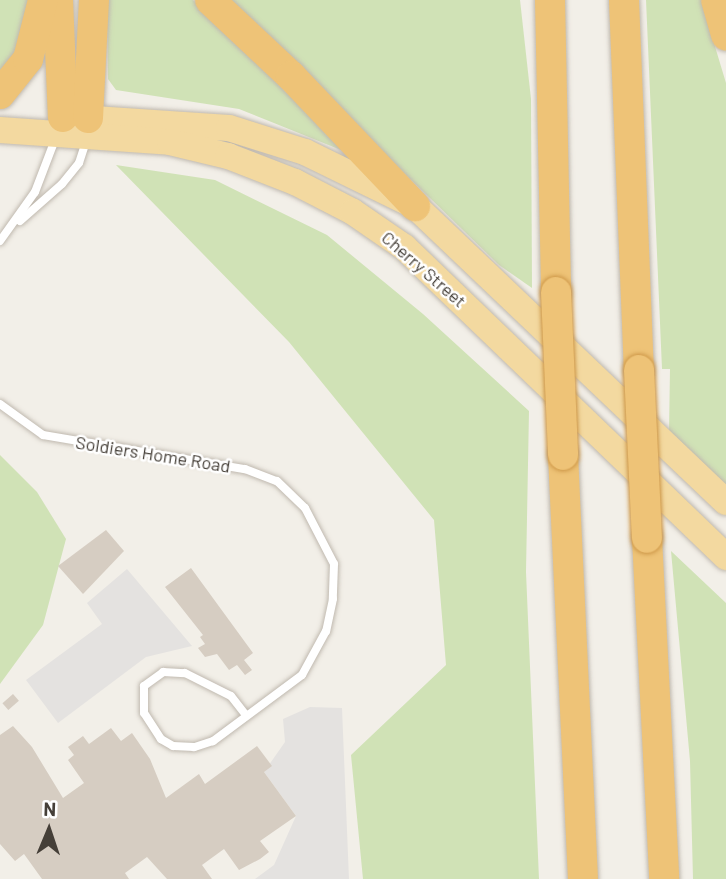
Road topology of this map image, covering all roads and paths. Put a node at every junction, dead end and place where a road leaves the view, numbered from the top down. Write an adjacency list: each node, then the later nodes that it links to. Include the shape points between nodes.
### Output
1 (43, 0): 10 (highway, via 28,60)
2 (58, 0): 12 (highway)
3 (94, 0): 12 (highway)
4 (210, 0): 15 (highway)
5 (530, 0): 14 (highway)
6 (550, 0): 14 (highway)
7 (624, 0): 23 (highway, bridge)
8 (716, 0): 9 (highway)
9 (726, 36)
10 (0, 94)
11 (0, 113): 12 (main road, Cherry Street)
12 (74, 126): 13 (main road, Cherry Street); 15 (main road, Cherry Street, via 229,128 305,152); 16 (lane); 16 (lane, via 79,163); 20 (main road, Cherry Street, via 228,156 295,181 353,212 404,247)
13 (0, 130)
14 (552, 200): 22 (highway, bridge)
15 (415, 206): 19 (main road, Cherry Street)
16 (15, 225): 17 (lane)
17 (0, 241)
18 (0, 404): 21 (lane, Soldiers Home Road, via 43,435 245,469 277,481 305,508 334,564 326,631 302,675)
19 (726, 502)
20 (726, 556)
21 (245, 714): 21 (lane, Soldiers Home Road, via 231,696 185,673 163,672 144,686 144,713 161,739 173,746 214,741)
22 (583, 879)
23 (664, 879)

